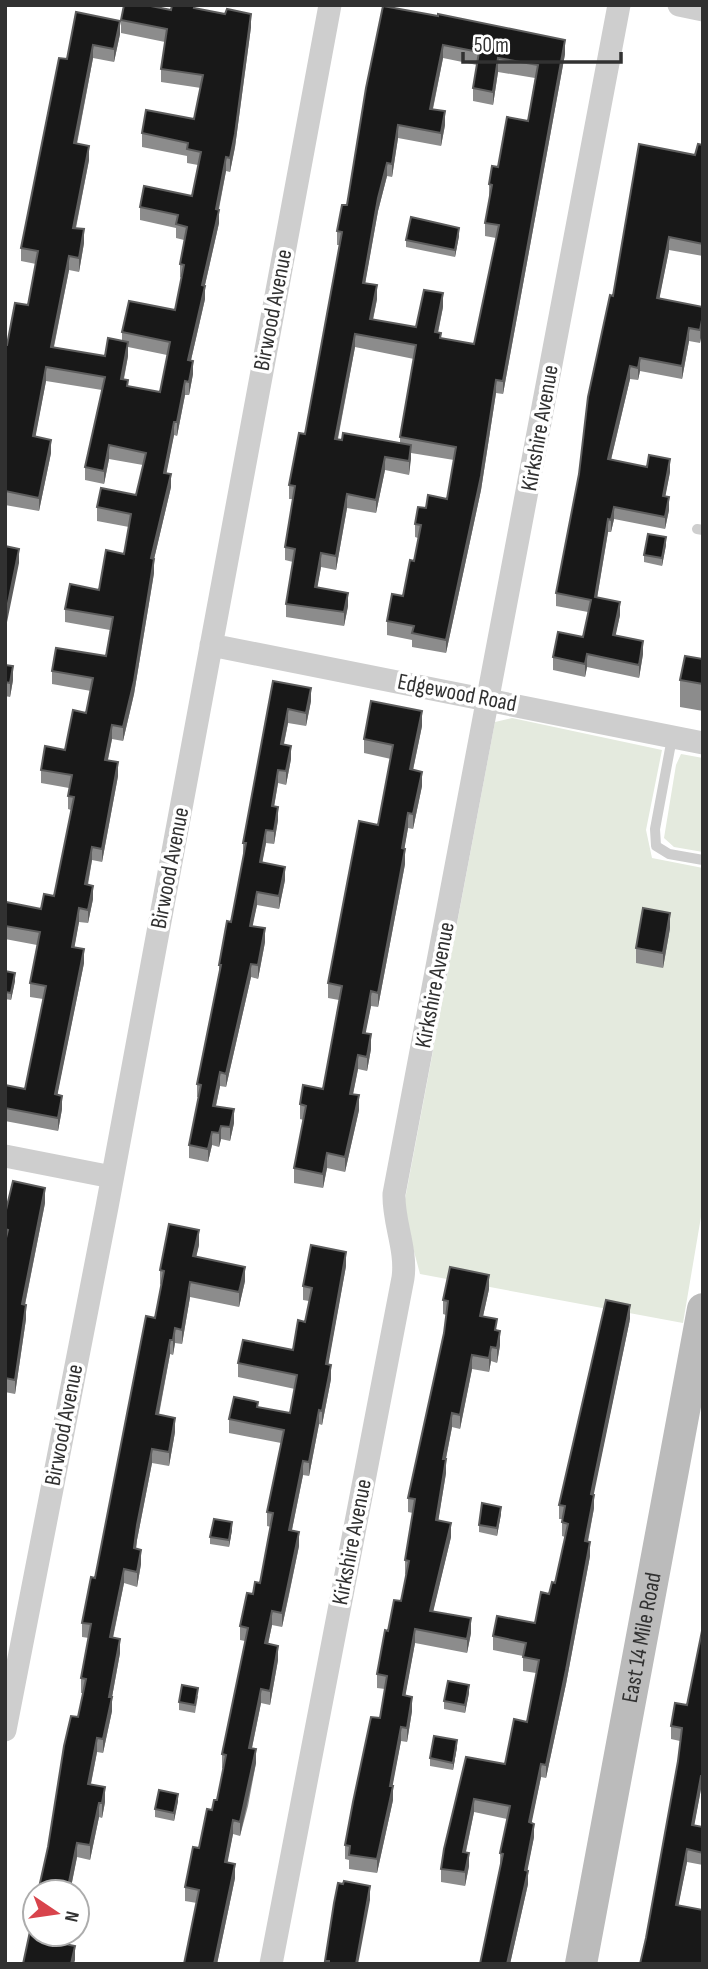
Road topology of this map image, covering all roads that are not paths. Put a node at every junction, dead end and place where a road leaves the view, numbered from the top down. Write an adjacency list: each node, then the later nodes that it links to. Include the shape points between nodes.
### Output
1 (330, 5): 5 (street, Birwood Avenue)
2 (619, 5): 6 (street, Kirkshire Avenue)
3 (679, 5): 4 (street)
4 (703, 10)
5 (211, 645): 6 (street, Edgewood Road); 11 (street, Birwood Avenue)
6 (490, 700): 7 (street, Edgewood Road); 14 (street, Kirkshire Avenue, via 394,1194 402,1278)
7 (672, 738): 8 (street, Edgewood Road); 9 (lane, via 656,846 669,854)
8 (703, 743)
9 (703, 860)
10 (5, 1156): 11 (street)
11 (112, 1177): 13 (street, Birwood Avenue)
12 (703, 1309): 15 (main road, East 14 Mile Road)
13 (5, 1730)
14 (271, 1964)
15 (581, 1964)

